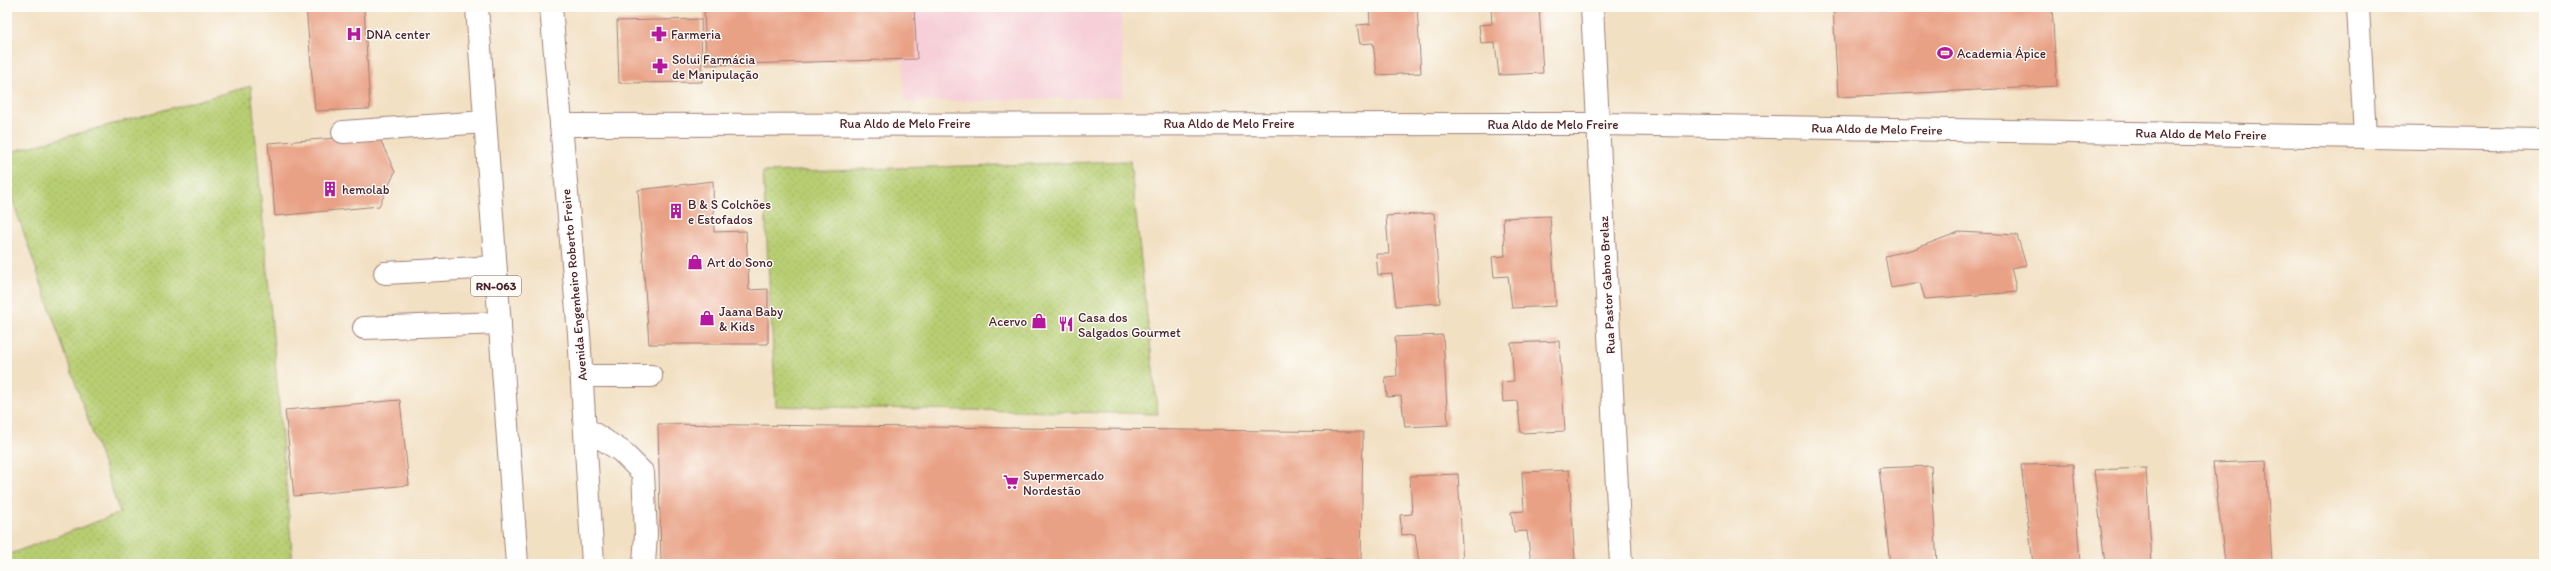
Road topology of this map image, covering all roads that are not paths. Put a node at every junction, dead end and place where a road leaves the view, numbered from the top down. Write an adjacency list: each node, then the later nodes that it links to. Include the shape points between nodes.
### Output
1 (477, 7): 5 (street, RN-063)
2 (551, 7): 7 (street, Avenida Engenheiro Roberto Freire)
3 (1592, 7): 6 (street, Rua Pastor Gabno Brelaz)
4 (2358, 7): 9 (street)
5 (484, 122): 8 (street); 11 (street, RN-063)
6 (1599, 124): 7 (street, Rua Aldo de Melo Freire); 9 (street, Rua Aldo de Melo Freire); 21 (street, Rua Pastor Gabno Brelaz)
7 (561, 125): 15 (street, Avenida Engenheiro Roberto Freire)
8 (343, 132)
9 (2365, 137): 10 (street, Rua Aldo de Melo Freire)
10 (2544, 140)
11 (495, 267): 12 (street); 13 (street, RN-063)
12 (385, 273)
13 (500, 323): 14 (street); 18 (street, RN-063)
14 (364, 328)
15 (582, 376): 16 (street); 17 (street, Avenida Engenheiro Roberto Freire)
16 (651, 376)
17 (584, 428): 19 (street, Avenida Engenheiro Roberto Freire); 20 (street, via 620,451 643,473)
18 (517, 564)
19 (593, 564)
20 (644, 564)
21 (1621, 564)

